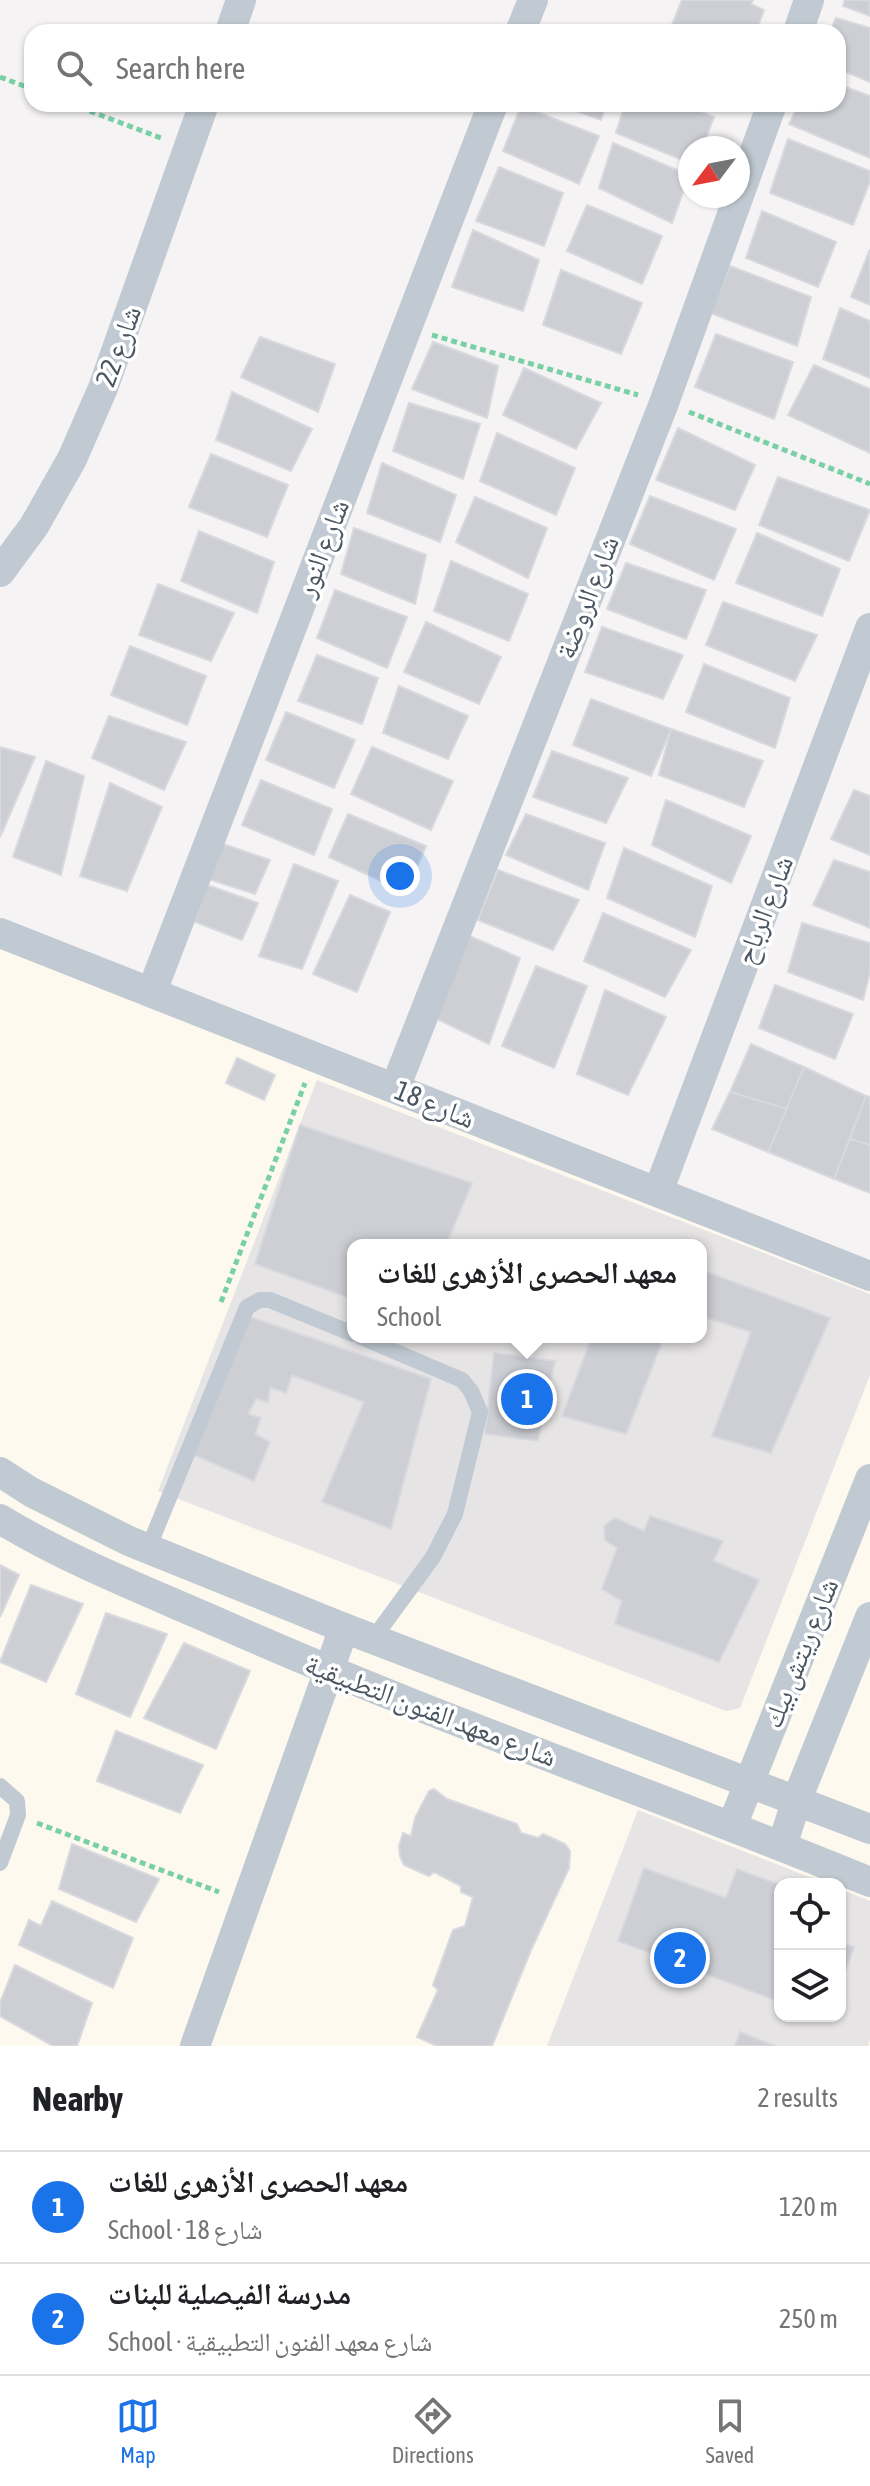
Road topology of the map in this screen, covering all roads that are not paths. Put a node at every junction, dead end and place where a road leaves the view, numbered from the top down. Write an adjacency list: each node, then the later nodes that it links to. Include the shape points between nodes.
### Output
1 (241, 0): 4 (street)
2 (533, 0): 5 (street)
3 (809, 0): 6 (street)
4 (233, 24)
5 (523, 24)
6 (801, 24)
7 (201, 112): 10 (street, شارع 22, via 103,388 72,459)
8 (490, 112): 13 (street, شارع النور)
9 (769, 112): 14 (street, شارع الروضة, via 664,403)
10 (0, 572)
11 (870, 628): 15 (street, شارع الرباح)
12 (0, 933): 13 (street, شارع 18)
13 (152, 991): 14 (street, شارع 18)
14 (395, 1088): 15 (street, شارع 18)
15 (658, 1192): 16 (street, شارع 18)
16 (870, 1276)
17 (347, 1332): 22 (lane, via 270,1300 247,1307)
18 (375, 1343): 25 (lane, via 462,1380 480,1412 455,1514 433,1557)
19 (0, 1472): 22 (street, شارع معهد الفنون التطبيقية)
20 (870, 1479): 27 (street, شارع ريتش بيك)
21 (0, 1519): 26 (street, شارع معهد الفنون التطبيقية, via 109,1575)
22 (148, 1549): 24 (street, شارع معهد الفنون التطبيقية)
23 (870, 1617): 29 (street, شارع ريتش بيك)
24 (344, 1628): 25 (street, شارع معهد الفنون التطبيقية); 26 (street)
25 (373, 1639): 27 (street, شارع معهد الفنون التطبيقية)
26 (328, 1672): 30 (street, شارع معهد الفنون التطبيقية); 35 (street)
27 (748, 1783): 29 (street, شارع معهد الفنون التطبيقية); 30 (street, شارع ريتش بيك)
28 (0, 1786): 33 (lane, via 17,1801 18,1815)
29 (796, 1802): 31 (street, شارع معهد الفنون التطبيقية); 32 (street, شارع ريتش بيك)
30 (732, 1826): 32 (street, شارع معهد الفنون التطبيقية)
31 (870, 1829)
32 (782, 1846): 34 (street, شارع معهد الفنون التطبيقية)
33 (0, 1863)
34 (870, 1882)
35 (195, 2046)

